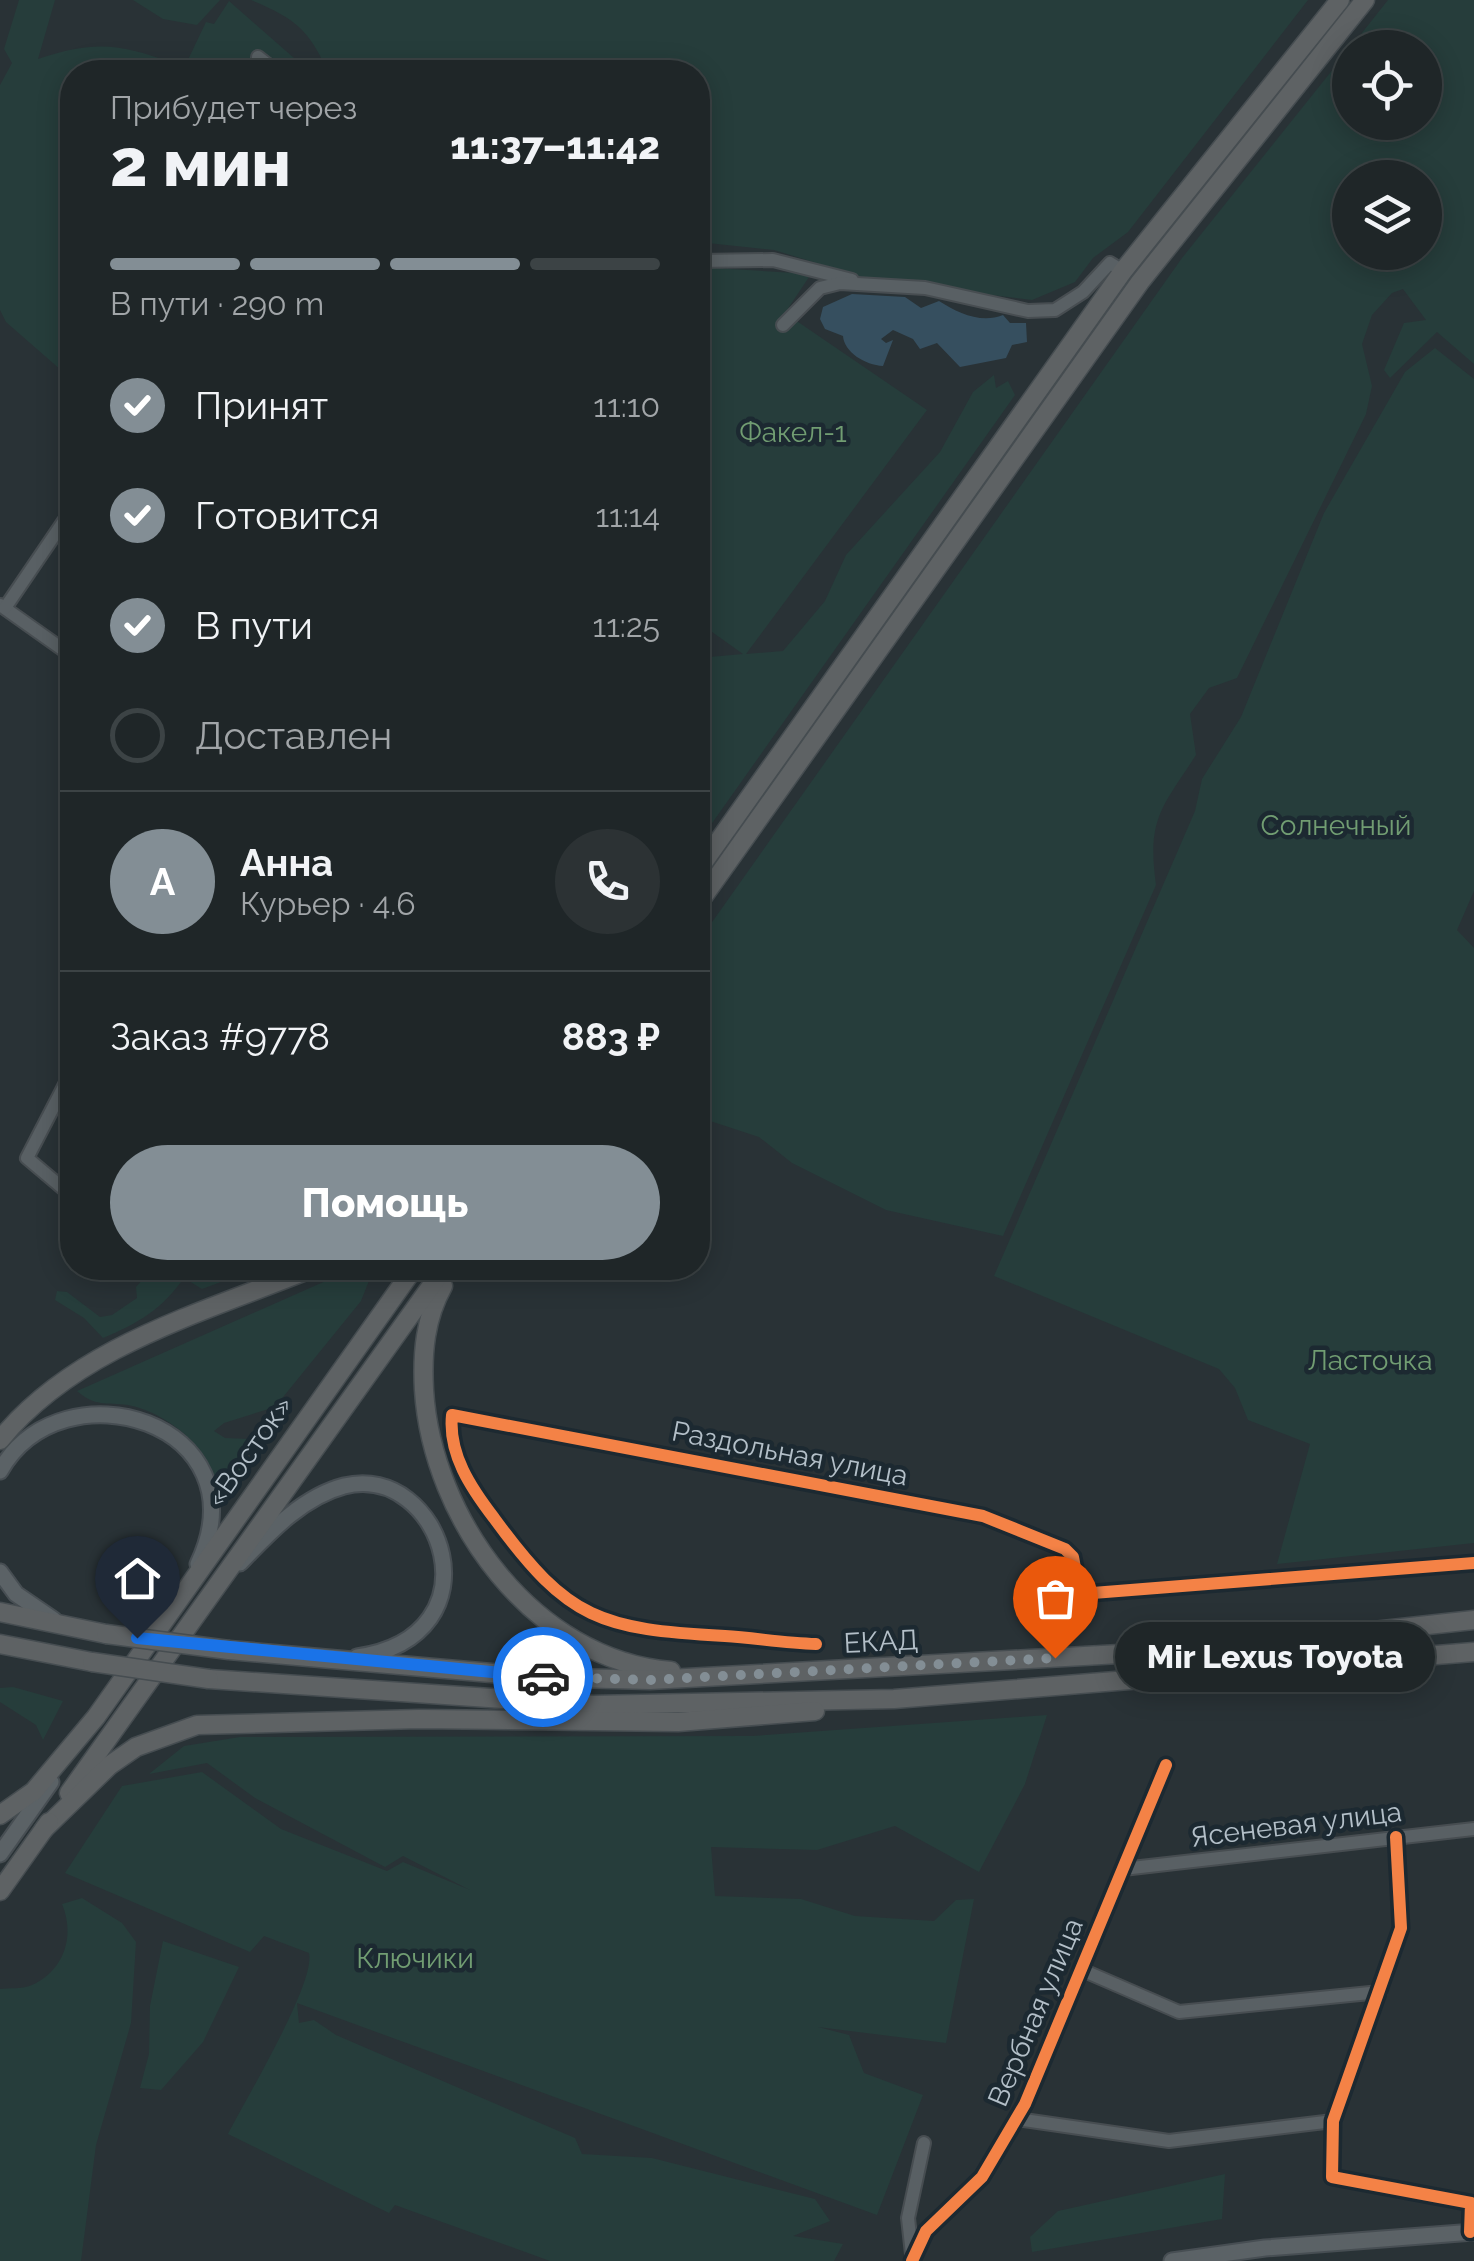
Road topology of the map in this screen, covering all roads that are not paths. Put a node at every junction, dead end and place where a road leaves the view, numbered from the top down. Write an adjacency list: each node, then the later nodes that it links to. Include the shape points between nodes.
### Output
1 (1340, 0): 6 (highway)
2 (1364, 0): 13 (highway, via 1140,282)
3 (258, 57): 4 (street)
4 (262, 60)
5 (710, 260): 7 (street, via 773,260)
6 (1124, 271): 7 (street, via 1110,263 1083,292 1042,311 926,288); 12 (highway)
7 (869, 285): 8 (street, via 820,288)
8 (783, 325)
9 (60, 527): 10 (street)
10 (3, 606): 11 (street)
11 (60, 647)
12 (710, 853)
13 (710, 887)
14 (60, 1094): 15 (street, via 27,1158)
15 (60, 1186)
16 (285, 1280): 20 (highway, via 82,1368)
17 (405, 1280): 24 (highway, «Восток»)
18 (436, 1280): 26 (highway)
19 (448, 1280): 33 (highway, via 429,1315 426,1416 440,1479 474,1537 531,1608 579,1644 630,1664)
20 (0, 1440)
21 (0, 1471): 24 (main road, via 25,1440 68,1421 137,1419 176,1437 208,1480 213,1520 199,1562)
22 (1474, 1564): 29 (street, Раздольная улица, via 1080,1594 1073,1557 1065,1549 983,1516 452,1415 450,1434 478,1498 524,1560 575,1607 644,1631)
23 (0, 1572): 28 (main road, via 29,1605)
24 (171, 1610): 35 (highway, «Восток»)
25 (0, 1612): 28 (highway)
26 (200, 1613): 32 (main road, via 253,1550 306,1504 346,1486 380,1487 411,1504 434,1529 443,1554 440,1595 426,1626 402,1646); 38 (highway)
27 (1474, 1620): 33 (highway, ЕКАД, via 1210,1649)
28 (86, 1631): 32 (highway, ЕКАД, bridge)
29 (816, 1644)
30 (0, 1647): 34 (highway, ЕКАД, bridge, via 209,1679 593,1705)
31 (1474, 1652): 34 (highway, ЕКАД)
32 (333, 1660): 33 (highway, ЕКАД, via 537,1677)
33 (746, 1676)
34 (894, 1698): 38 (highway, via 678,1722 197,1725 110,1765)
35 (96, 1717): 37 (highway, «Восток», via 34,1791); 41 (main road)
36 (1166, 1765): 42 (street, Вербная улица)
37 (0, 1815)
38 (44, 1829): 43 (highway)
39 (1474, 1829): 40 (street, Ясеневая улица)
40 (1396, 1837): 42 (street, Ясеневая улица); 45 (street, via 1401,1928)
41 (0, 1854)
42 (1123, 1869): 44 (street, Вербная улица)
43 (0, 1891)
44 (1082, 1970): 45 (street, via 1179,2012); 46 (street, Вербная улица)
45 (1380, 1992): 47 (street)
46 (1017, 2119): 47 (street, via 1168,2141); 50 (street, Вербная улица, via 982,2176 926,2231)
47 (1333, 2121): 49 (street, via 1332,2177 1470,2203)
48 (924, 2143): 50 (street, via 908,2218)
49 (1472, 2232): 51 (main road)
50 (912, 2258)
51 (1172, 2261)

